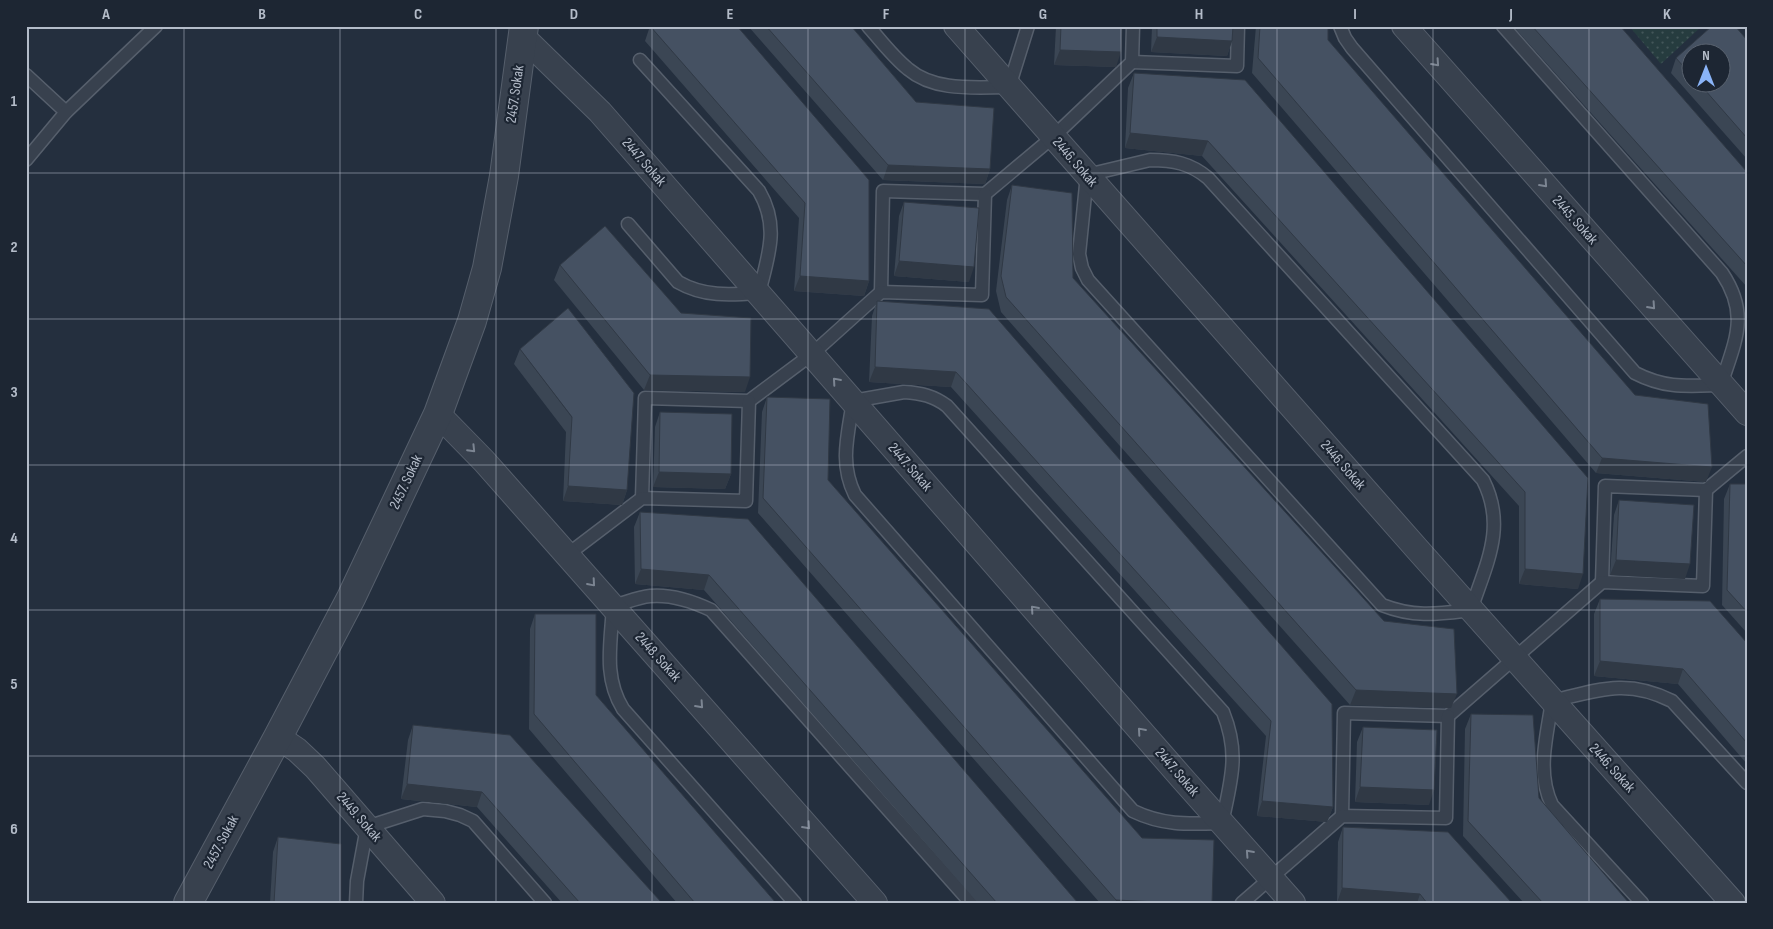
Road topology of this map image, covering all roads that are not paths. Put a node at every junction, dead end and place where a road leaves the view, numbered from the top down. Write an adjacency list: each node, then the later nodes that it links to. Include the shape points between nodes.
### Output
1 (156, 26): 15 (lane)
2 (868, 26): 14 (lane, via 909,71 921,78 952,86)
3 (956, 26): 14 (street, 2446. Sokak)
4 (1028, 26): 14 (lane)
5 (1133, 26): 12 (lane)
6 (1238, 26): 12 (lane, via 1237,66)
7 (1340, 26): 24 (lane, via 1352,48 1635,373 1662,384)
8 (1404, 26): 24 (street, 2445. Sokak, one-way to 24)
9 (1503, 26): 24 (lane, via 1722,273 1730,286 1739,316 1738,332)
10 (523, 31): 22 (street, 2447. Sokak, via 600,112); 28 (street, 2457. Sokak, via 504,176 487,268 472,321)
11 (640, 60): 22 (lane, via 765,201 772,228 771,245)
12 (1132, 62): 16 (lane)
13 (26, 75): 15 (lane)
14 (1009, 87): 16 (street, 2446. Sokak)
15 (66, 112): 17 (lane)
16 (1053, 137): 18 (street, 2446. Sokak); 19 (lane)
17 (26, 160)
18 (1087, 175): 35 (street, 2446. Sokak); 35 (lane, via 1079,254 1082,268 1097,291 1382,605 1417,615); 35 (lane, via 1150,160 1178,161 1199,171 1483,480 1494,508 1495,526)
19 (985, 194): 21 (lane, via 982,294); 21 (lane, via 883,191)
20 (628, 224): 22 (lane, via 678,282 689,288 713,294)
21 (881, 292): 23 (lane)
22 (759, 293): 23 (street, 2447. Sokak)
23 (812, 354): 25 (lane); 26 (street, 2447. Sokak, one-way to 23)
24 (1721, 385): 27 (street, 2445. Sokak)
25 (748, 401): 31 (lane, via 645,398); 31 (lane, via 746,501)
26 (853, 401): 42 (street, 2447. Sokak, one-way to 26); 42 (lane, via 845,461 855,495 1134,811 1172,823); 42 (lane, via 910,392 938,399 947,406 1222,712 1231,735 1234,760)
27 (1747, 413)
28 (438, 414): 32 (street, 2448. Sokak, one-way to 32); 39 (street, 2457. Sokak, via 350,598)
29 (1747, 456): 30 (lane)
30 (1706, 490): 33 (lane, via 1605,486); 33 (lane, via 1703,586)
31 (642, 498): 32 (lane)
32 (567, 555): 34 (street, 2448. Sokak, one-way to 34)
33 (1602, 582): 36 (lane)
34 (613, 606): 49 (lane, via 609,675 623,709); 50 (street, 2448. Sokak, one-way to 50); 51 (lane, via 649,596 665,596 711,610)
35 (1471, 610): 36 (street, 2446. Sokak)
36 (1514, 658): 37 (street, 2446. Sokak); 38 (lane)
37 (1552, 701): 40 (lane, via 1609,688 1626,687 1658,694 1672,701); 54 (lane, via 1542,770 1546,794 1552,805); 55 (street, 2446. Sokak)
38 (1448, 716): 41 (lane, via 1446,818); 41 (lane, via 1344,713)
39 (278, 737): 43 (street, 2449. Sokak, via 316,767); 45 (street, 2457. Sokak)
40 (1747, 783)
41 (1342, 816): 44 (lane)
42 (1222, 823): 44 (street, 2447. Sokak, one-way to 42)
43 (368, 827): 46 (lane); 47 (street, 2449. Sokak); 48 (lane, via 423,810 446,810 460,815 473,821)
44 (1271, 878): 52 (lane); 53 (street, 2447. Sokak)
45 (188, 903)
46 (356, 903)
47 (433, 903)
48 (545, 903)
49 (795, 903)
50 (876, 903)
51 (971, 903)
52 (1242, 903)
53 (1293, 903)
54 (1642, 903)
55 (1733, 903)

